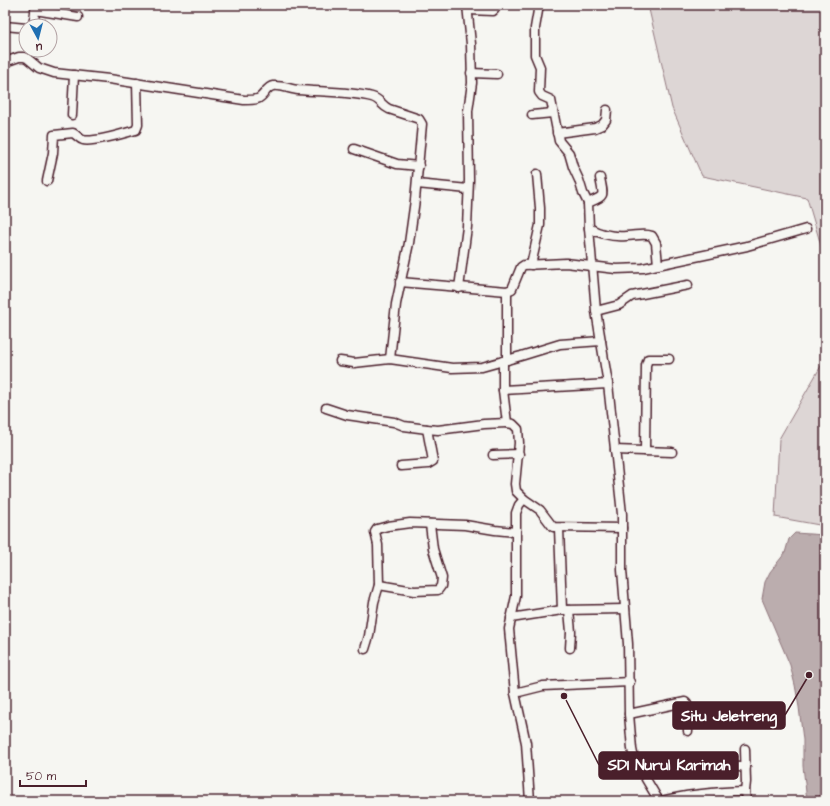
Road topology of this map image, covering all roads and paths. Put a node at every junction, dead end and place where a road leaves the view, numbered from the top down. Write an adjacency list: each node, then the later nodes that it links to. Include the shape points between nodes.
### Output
1 (495, 5): 4 (street, via 493,11)
2 (539, 5): 17 (street, via 535,28 535,55 540,67 539,92 550,100)
3 (36, 8): 5 (street); 6 (street)
4 (467, 8): 12 (street)
5 (78, 17)
6 (34, 18)
7 (5, 26): 8 (street)
8 (18, 27)
9 (18, 57): 11 (street)
10 (30, 58): 14 (street, via 35,66 45,70)
11 (5, 62)
12 (471, 73): 13 (street); 27 (street, via 468,111)
13 (496, 74)
14 (74, 75): 15 (street); 18 (street)
15 (137, 83): 22 (street, via 244,100 257,99 274,86 372,97 389,109 421,121); 25 (street, via 136,130 85,141 73,133 54,136)
16 (607, 110): 20 (street, via 605,122 598,127)
17 (553, 113): 19 (street); 20 (street)
18 (72, 115)
19 (532, 115)
20 (557, 133): 28 (street, via 569,153)
21 (354, 149): 22 (street, via 398,164)
22 (419, 166): 26 (street)
23 (537, 174): 31 (street, via 540,225)
24 (600, 178): 28 (street, via 602,196)
25 (47, 181)
26 (417, 184): 27 (street); 34 (street, via 409,242)
27 (468, 189): 36 (street, via 467,227)
28 (588, 202): 29 (street)
29 (589, 228): 32 (street, via 609,235 652,236 656,243); 33 (street)
30 (806, 229): 32 (street, via 747,246)
31 (531, 264): 33 (street); 37 (street, via 521,267 514,287)
32 (658, 265): 33 (street, via 631,269)
33 (592, 266): 38 (street)
34 (400, 282): 36 (street); 40 (street)
35 (688, 285): 38 (street, via 632,296 619,305)
36 (459, 288): 37 (street)
37 (507, 291): 43 (street)
38 (596, 311): 39 (street)
39 (600, 341): 43 (street, via 560,344); 44 (street)
40 (390, 359): 42 (street, via 354,363); 43 (street, via 452,368 482,367)
41 (669, 359): 50 (street, via 648,359 646,365)
42 (340, 361)
43 (505, 361): 45 (street)
44 (608, 384): 45 (street); 49 (street)
45 (503, 390): 47 (street)
46 (326, 408): 48 (street, via 347,415)
47 (507, 424): 48 (street); 52 (street, via 513,424 518,429)
48 (427, 429): 54 (street, via 433,461 428,464)
49 (615, 450): 50 (street); 58 (street)
50 (645, 451): 51 (street)
51 (672, 452)
52 (519, 454): 53 (street); 55 (street, via 516,488)
53 (493, 455)
54 (401, 466)
55 (524, 499): 57 (street, via 540,510 553,527); 59 (street, via 516,513)
56 (430, 524): 59 (street, via 465,525); 60 (street, via 410,523 377,529 375,532 378,545); 60 (street, via 433,549 442,578 438,590 414,591)
57 (559, 528): 58 (street); 61 (street)
58 (622, 528): 62 (street)
59 (516, 532): 63 (street, via 516,596)
60 (379, 585): 65 (street)
61 (566, 610): 62 (street); 63 (street); 64 (street, via 571,624)
62 (625, 610): 66 (street)
63 (510, 618): 67 (street)
64 (570, 648)
65 (365, 649)
66 (630, 682): 67 (street, via 543,686); 68 (street)
67 (515, 693): 74 (street, via 526,743)
68 (629, 714): 69 (street, via 685,702); 75 (street, via 634,759)
69 (688, 731)
70 (745, 749): 71 (street)
71 (746, 767): 72 (street, via 726,764); 73 (street)
72 (698, 769)
73 (745, 791): 75 (street, via 719,792); 76 (street)
74 (530, 801)
75 (660, 801)
76 (746, 801)

